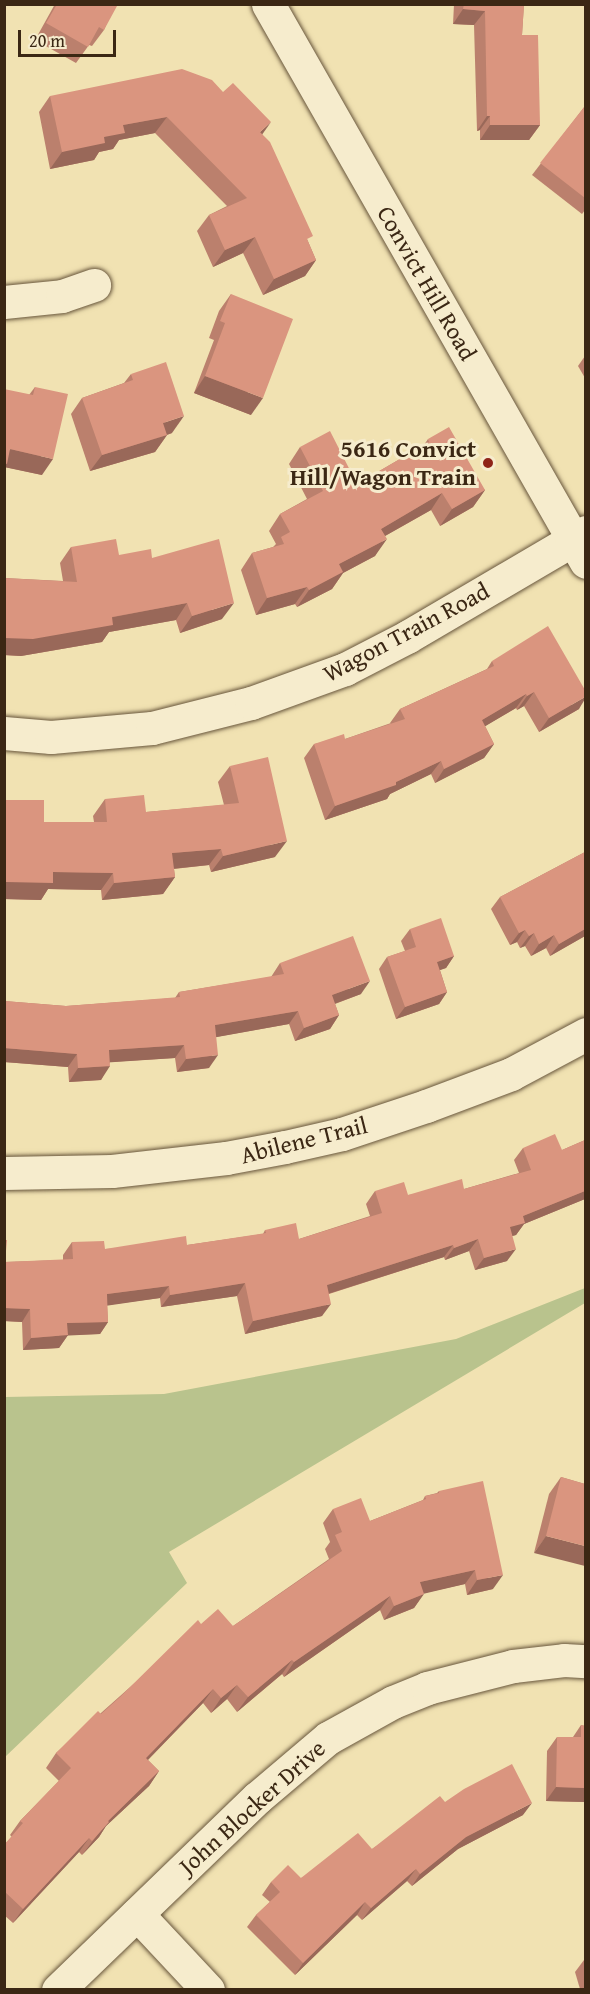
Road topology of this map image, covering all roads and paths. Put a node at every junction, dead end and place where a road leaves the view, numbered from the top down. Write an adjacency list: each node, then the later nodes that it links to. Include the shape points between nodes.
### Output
1 (268, 4): 4 (street, Convict Hill Road)
2 (94, 285): 3 (street, via 62,296)
3 (4, 302)
4 (581, 544): 5 (street, Wagon Train Road, via 345,669 250,703 152,728 51,737)
5 (4, 733)
6 (585, 1034): 7 (street, Abilene Trail, via 512,1074 342,1134 285,1148 112,1171)
7 (4, 1173)
8 (585, 1661): 9 (street, John Blocker Drive, via 513,1666 427,1688 353,1723 299,1760)
9 (136, 1914): 10 (street, John Blocker Drive); 11 (street)
10 (58, 1989)
11 (208, 1989)

